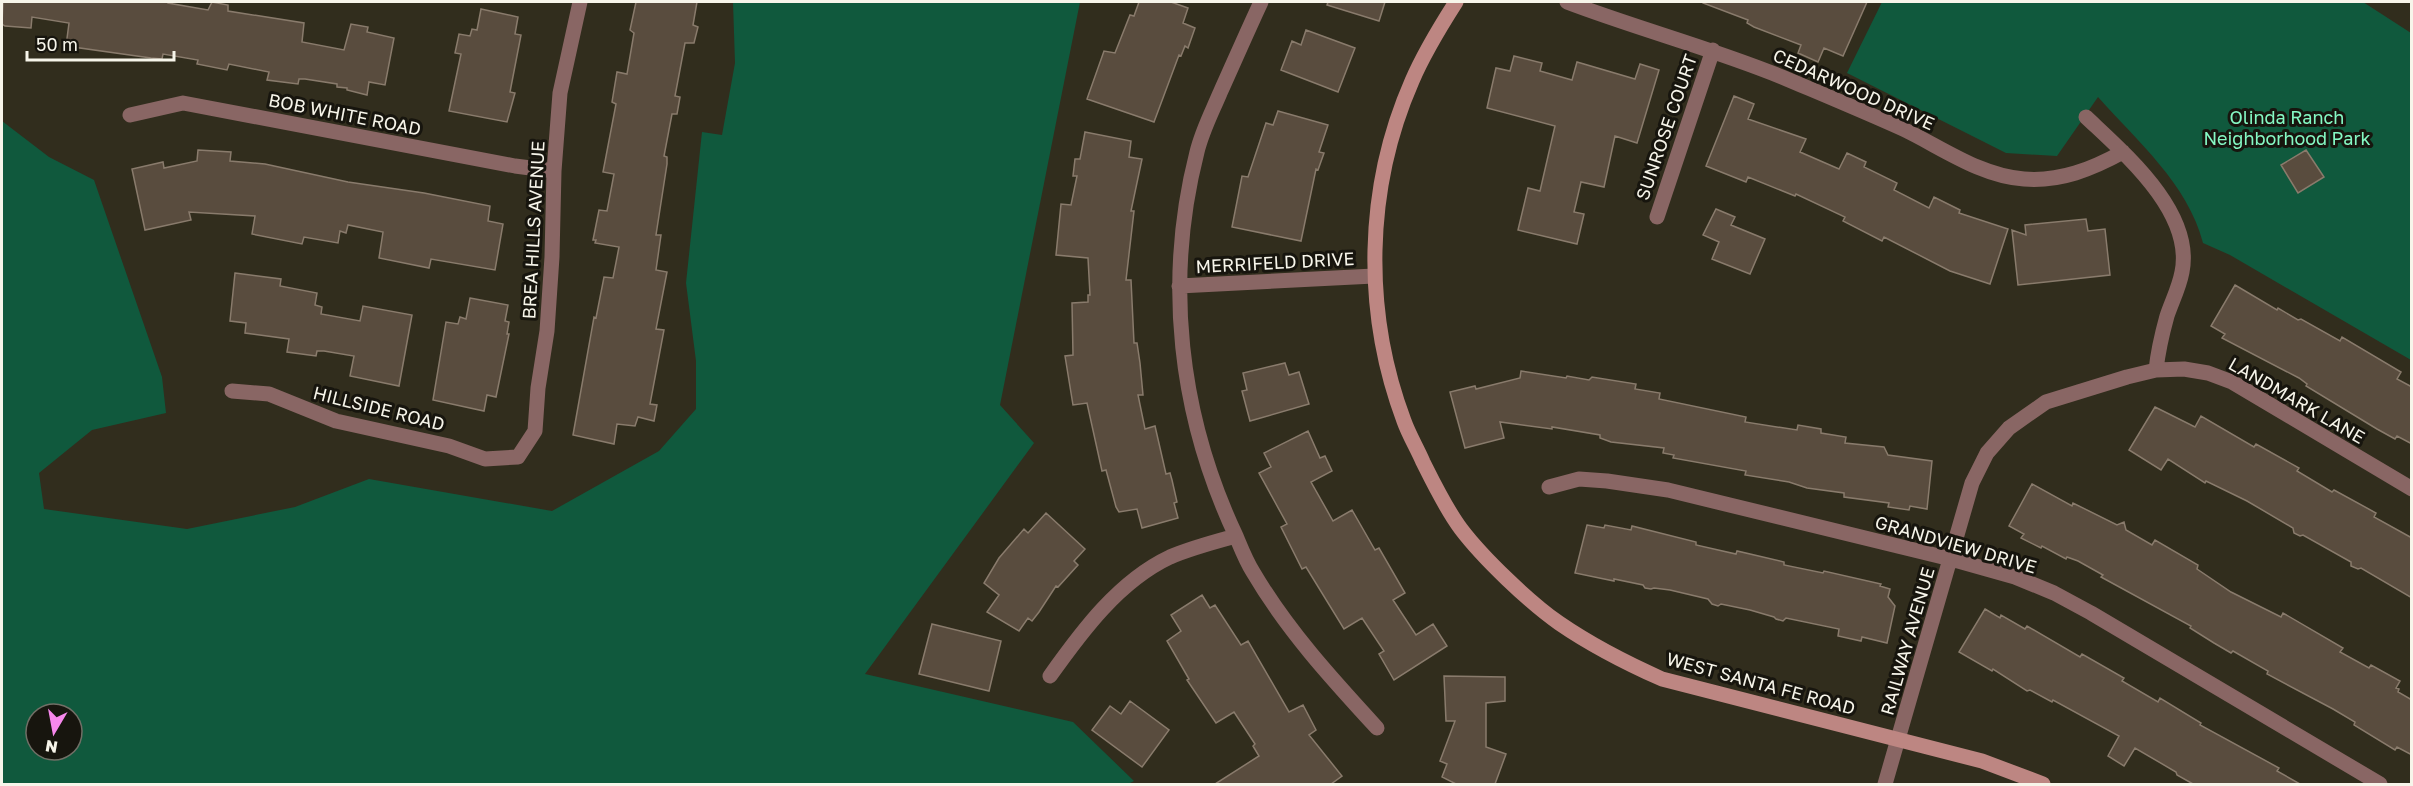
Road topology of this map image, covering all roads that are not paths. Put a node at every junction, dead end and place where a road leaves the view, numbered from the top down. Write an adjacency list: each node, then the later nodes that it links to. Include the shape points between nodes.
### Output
1 (580, 2): 9 (street, BREA HILLS AVENUE, via 560,93)
2 (1261, 2): 12 (street, via 1197,149 1182,230)
3 (1456, 2): 11 (street, WEST SANTA FE ROAD, via 1412,82 1392,137 1380,189)
4 (1567, 2): 5 (street, CEDARWOOD DRIVE)
5 (1713, 50): 8 (street, CEDARWOOD DRIVE, via 1905,130 1998,175 2057,179 2098,166); 10 (street, SUNROSE COURT)
6 (130, 115): 9 (street, BOB WHITE ROAD, via 183,103)
7 (2086, 117): 8 (street)
8 (2123, 152): 13 (street, via 2166,206 2184,249 2183,269 2159,344)
9 (554, 171): 15 (street, BREA HILLS AVENUE, via 548,331 535,431)
10 (1657, 217)
11 (1374, 276): 12 (street, MERRIFELD DRIVE); 22 (street, WEST SANTA FE ROAD, via 1386,364 1404,422 1461,529 1522,592 1558,622 1622,662 1662,679)
12 (1179, 286): 18 (street, via 1183,365 1192,408 1207,464)
13 (2156, 370): 17 (street, LANDMARK LANE, via 2184,369 2232,382); 19 (street, RAILWAY AVENUE, via 2046,402 2009,428 1987,453 1972,483)
14 (232, 391): 15 (street, HILLSIDE ROAD, via 269,394 336,421 449,446 485,459)
15 (518, 456)
16 (1549, 487): 19 (street, GRANDVIEW DRIVE, via 1579,479 1668,490)
17 (2412, 489)
18 (1236, 536): 20 (street, via 1170,557 1150,569 1083,628); 21 (street, via 1253,572 1308,652)
19 (1951, 559): 22 (street, RAILWAY AVENUE); 25 (street, GRANDVIEW DRIVE, via 2054,592)
20 (1050, 676)
21 (1377, 728)
22 (1900, 739): 23 (street, RAILWAY AVENUE); 24 (street, WEST SANTA FE ROAD, via 1982,761)
23 (1885, 784)
24 (2043, 784)
25 (2380, 784)

